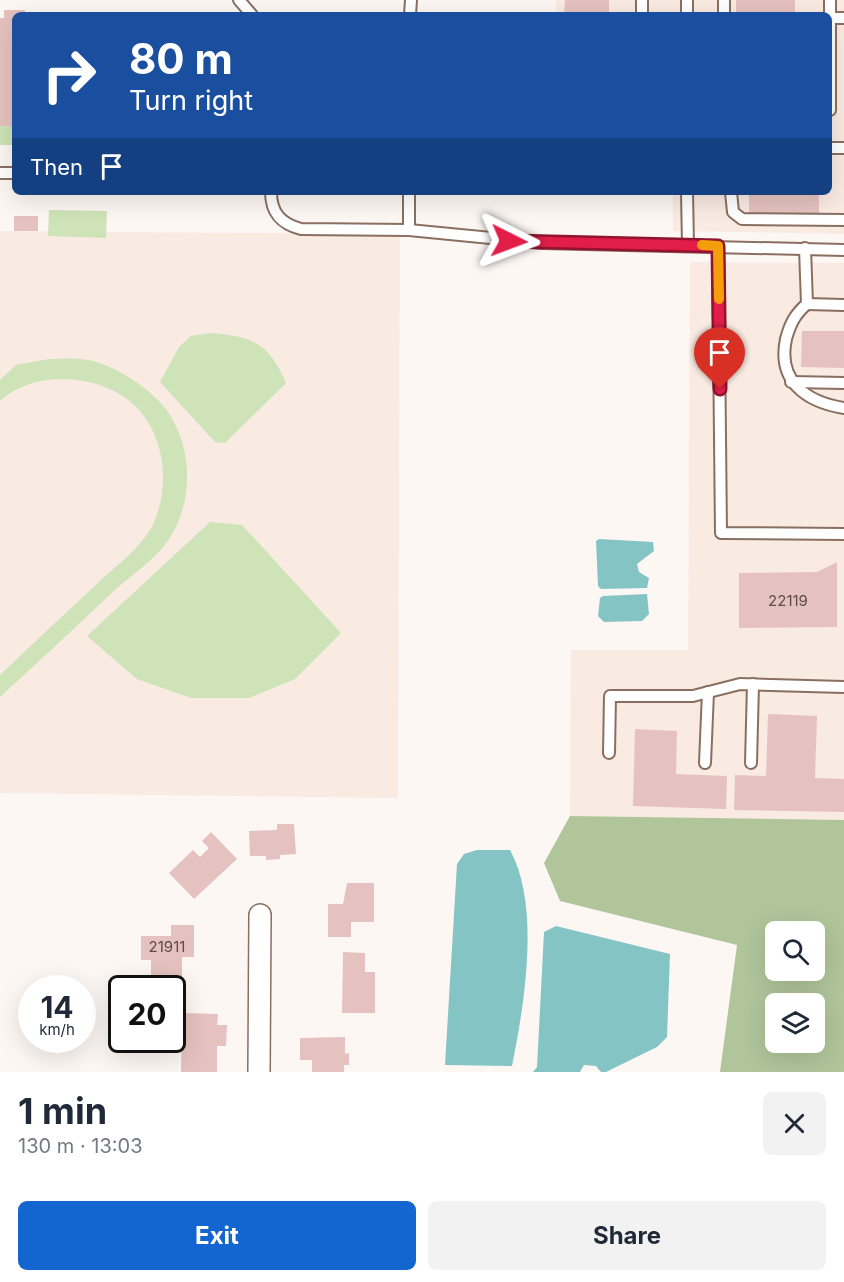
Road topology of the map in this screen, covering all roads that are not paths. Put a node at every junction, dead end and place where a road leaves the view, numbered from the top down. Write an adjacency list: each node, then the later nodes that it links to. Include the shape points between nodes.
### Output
1 (239, 0): 2 (lane)
2 (249, 12)
3 (272, 195): 8 (lane, via 277,216 287,225 301,229)
4 (410, 195): 8 (lane)
5 (687, 195): 9 (lane)
6 (732, 195): 7 (lane, via 733,213 742,219)
7 (844, 220)
8 (409, 230): 9 (lane, via 542,243)
9 (688, 245): 10 (lane)
10 (718, 246): 11 (lane); 18 (lane, via 721,533)
11 (805, 248): 12 (lane); 13 (lane)
12 (844, 250)
13 (807, 304): 14 (lane); 15 (lane, via 793,319 784,348)
14 (844, 305)
15 (791, 382): 16 (lane); 17 (lane, via 824,403)
16 (844, 383)
17 (844, 408)
18 (844, 534)
19 (753, 684): 20 (lane); 21 (lane); 24 (lane)
20 (844, 687)
21 (708, 692): 22 (lane, via 679,697 610,696); 23 (lane)
22 (609, 753)
23 (705, 763)
24 (751, 763)
25 (260, 915): 26 (street)
26 (259, 1072)

